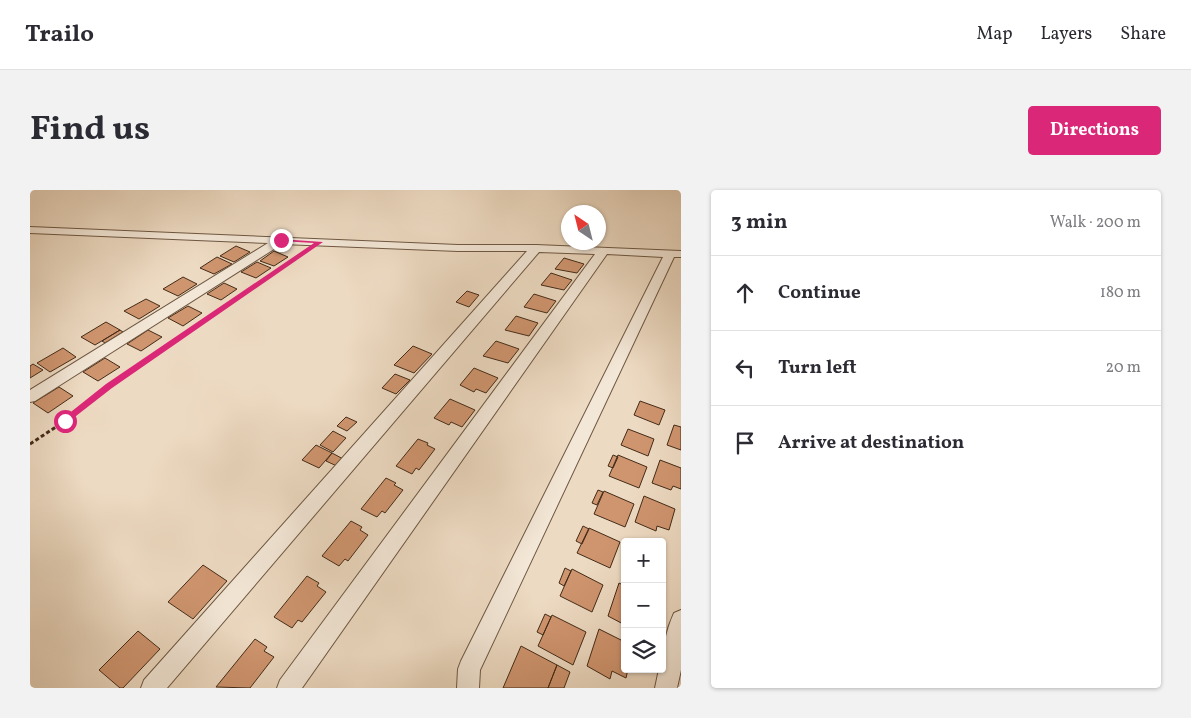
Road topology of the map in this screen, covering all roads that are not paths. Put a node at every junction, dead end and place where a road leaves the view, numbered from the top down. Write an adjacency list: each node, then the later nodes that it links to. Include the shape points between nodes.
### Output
1 (30, 230): 2 (street)
2 (281, 240): 3 (street); 7 (street)
3 (536, 248): 4 (street); 9 (street)
4 (561, 249)
5 (604, 250): 6 (street); 10 (street)
6 (675, 254): 11 (street, via 469,669)
7 (30, 397)
8 (681, 620): 12 (street)
9 (152, 688)
10 (288, 688)
11 (468, 688)
12 (666, 688)

